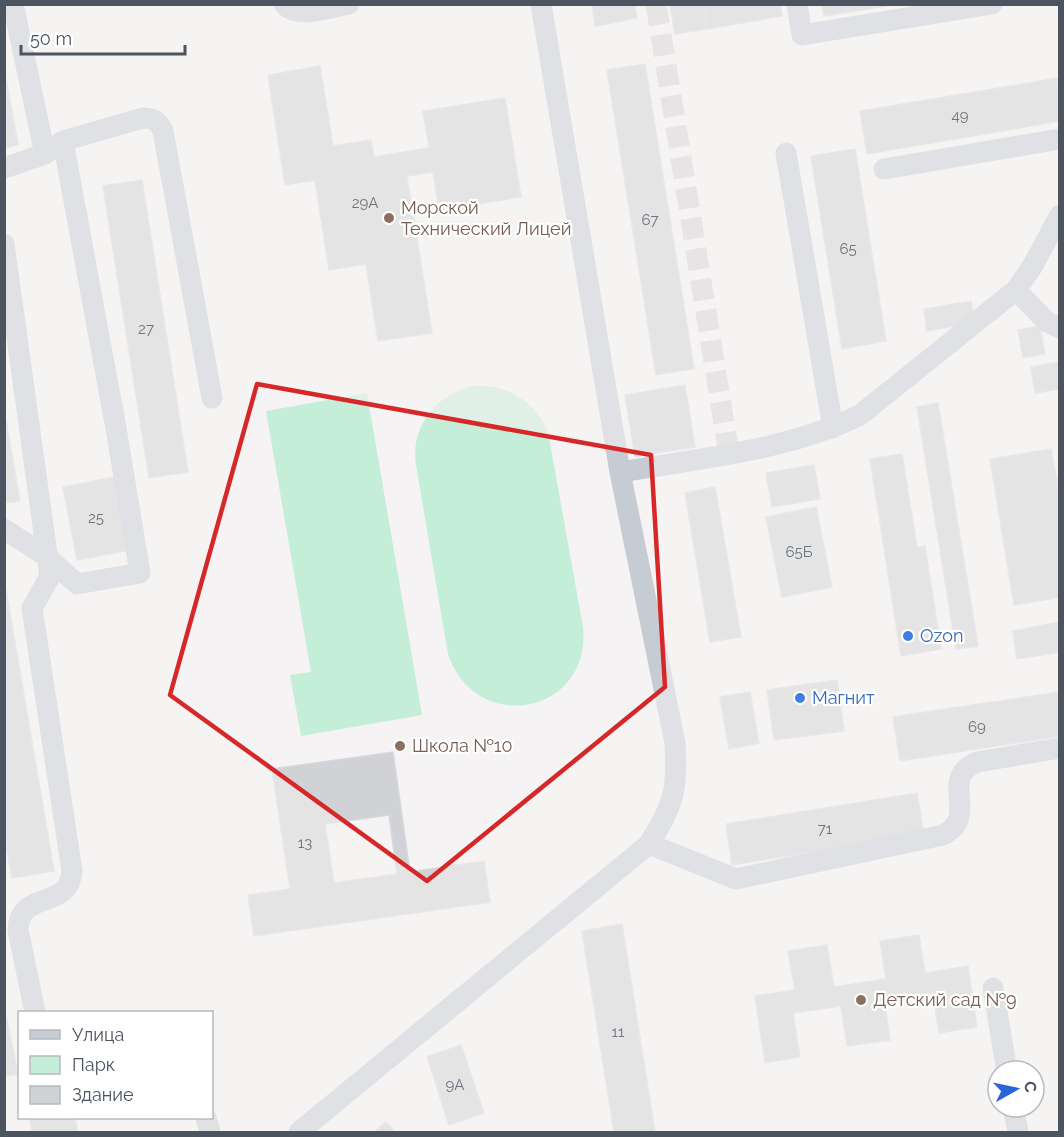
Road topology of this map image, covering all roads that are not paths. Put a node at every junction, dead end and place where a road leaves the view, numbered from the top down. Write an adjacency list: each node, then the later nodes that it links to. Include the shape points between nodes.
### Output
1 (14, 4): 10 (lane)
2 (284, 4): 3 (lane, via 292,12)
3 (349, 4)
4 (541, 4): 21 (lane)
5 (797, 4): 6 (lane, via 802,35)
6 (992, 4)
7 (1059, 140): 12 (lane)
8 (63, 141): 10 (lane); 17 (lane, via 143,118 152,118 164,131); 18 (lane)
9 (786, 153): 20 (lane)
10 (45, 154): 11 (lane)
11 (4, 168)
12 (884, 169)
13 (1059, 214): 15 (lane)
14 (4, 244): 23 (lane)
15 (1016, 290): 16 (lane, via 1047,322); 20 (lane, via 860,415)
16 (1059, 328)
17 (212, 398)
18 (112, 404): 19 (lane); 23 (lane, via 140,573 77,584)
19 (115, 427)
20 (832, 428): 21 (lane, via 729,454)
21 (620, 472): 25 (lane, via 675,743 677,776 670,809)
22 (4, 529): 23 (lane)
23 (46, 556): 27 (lane, via 50,576 33,608 72,871 66,891 33,903 18,919)
24 (1059, 748): 25 (lane, via 966,767 959,776 959,821 943,835 736,879)
25 (649, 844): 29 (lane)
26 (993, 988): 28 (lane)
27 (35, 1011)
28 (1005, 1059)
29 (299, 1132)

